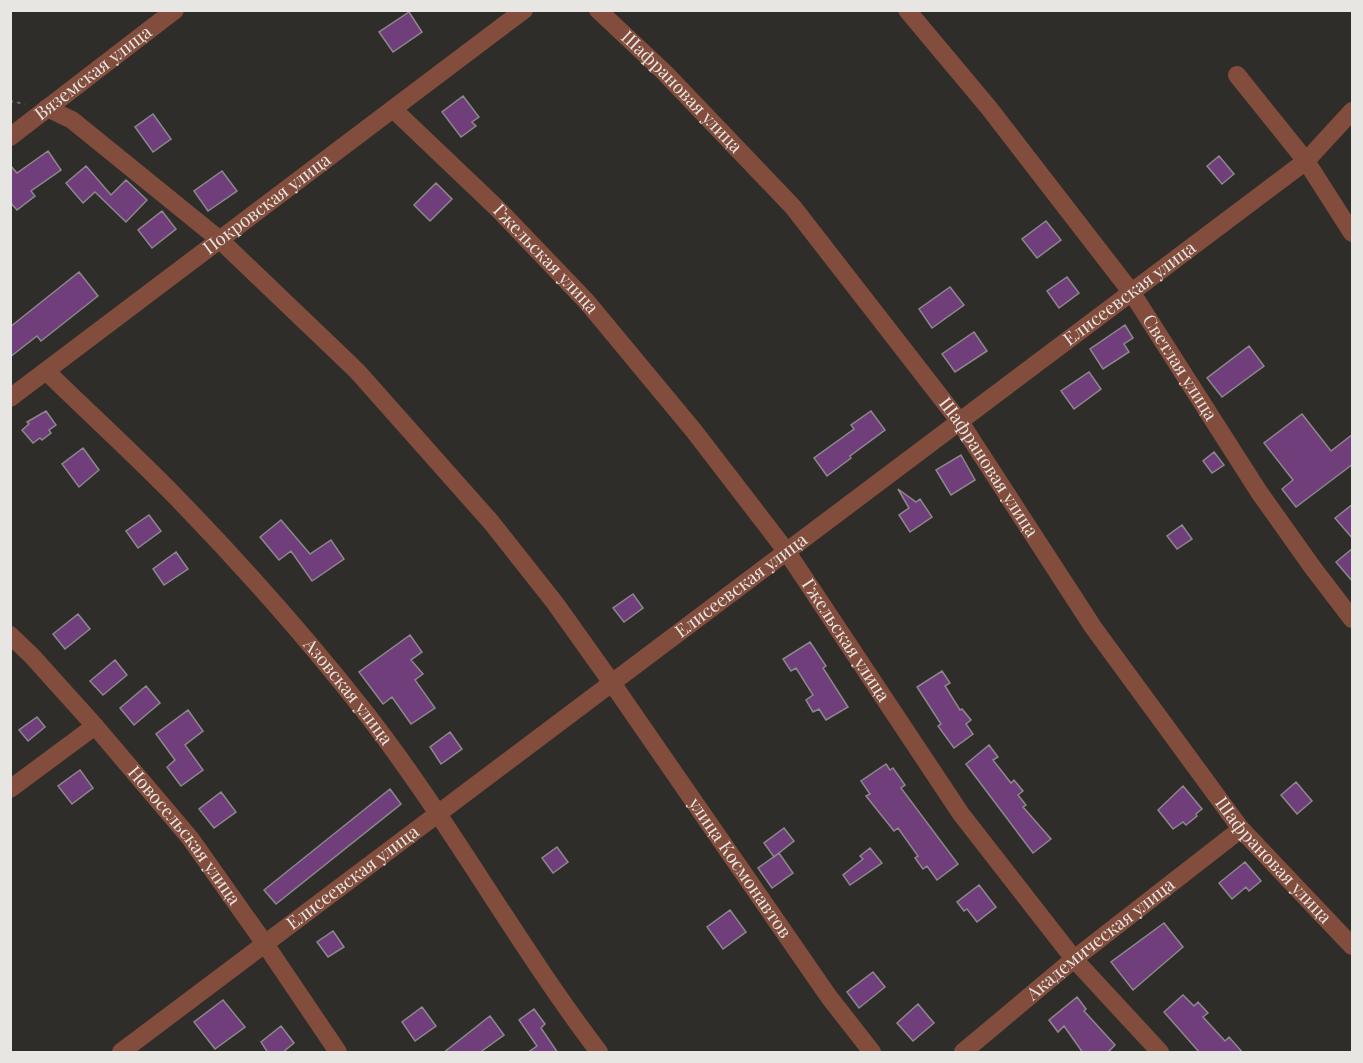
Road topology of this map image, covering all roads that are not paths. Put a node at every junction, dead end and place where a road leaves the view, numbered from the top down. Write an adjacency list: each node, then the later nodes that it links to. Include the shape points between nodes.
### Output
1 (175, 10): 6 (street, Вяземская улица)
2 (524, 10): 7 (street, Покровская улица)
3 (598, 10): 16 (street, Шафрановая улица, via 664,72 793,207)
4 (907, 10): 13 (street, Светлая улица, via 989,108)
5 (1237, 75): 10 (street)
6 (47, 108): 9 (street, Вяземская улица); 12 (street, улица Космонавтов, via 72,120)
7 (393, 109): 12 (street, Покровская улица); 17 (street, Гжельская улица, via 499,210 587,302)
8 (1353, 111): 10 (street, Елисеевская улица)
9 (10, 137)
10 (1306, 161): 11 (street); 13 (street, Елисеевская улица)
11 (1353, 233)
12 (220, 240): 14 (street, Покровская улица); 20 (street, улица Космонавтов, via 357,371 491,522)
13 (1132, 293): 16 (street, Елисеевская улица); 18 (street, Светлая улица, via 1259,492)
14 (46, 371): 15 (street, Покровская улица); 23 (street, Азовская улица, via 258,583 366,713)
15 (10, 398)
16 (960, 422): 17 (street, Елисеевская улица); 24 (street, Шафрановая улица, via 1093,627)
17 (787, 552): 20 (street, Елисеевская улица); 27 (street, Гжельская улица, via 961,814)
18 (1353, 619)
19 (10, 635): 21 (street, Новосельская улица)
20 (612, 683): 23 (street, Елисеевская улица); 31 (street, улица Космонавтов)
21 (95, 726): 22 (street); 25 (street, Новосельская улица, via 190,838)
22 (10, 789)
23 (438, 814): 25 (street, Елисеевская улица); 30 (street, Азовская улица, via 563,1005)
24 (1241, 829): 26 (street, Шафрановая улица); 27 (street, Академическая улица)
25 (266, 944): 28 (street, Елисеевская улица); 29 (street, Новосельская улица)
26 (1353, 946)
27 (1074, 959): 32 (street, Академическая улица); 33 (street, Гжельская улица)
28 (121, 1053)
29 (338, 1053)
30 (599, 1053)
31 (872, 1053)
32 (963, 1053)
33 (1160, 1053)

